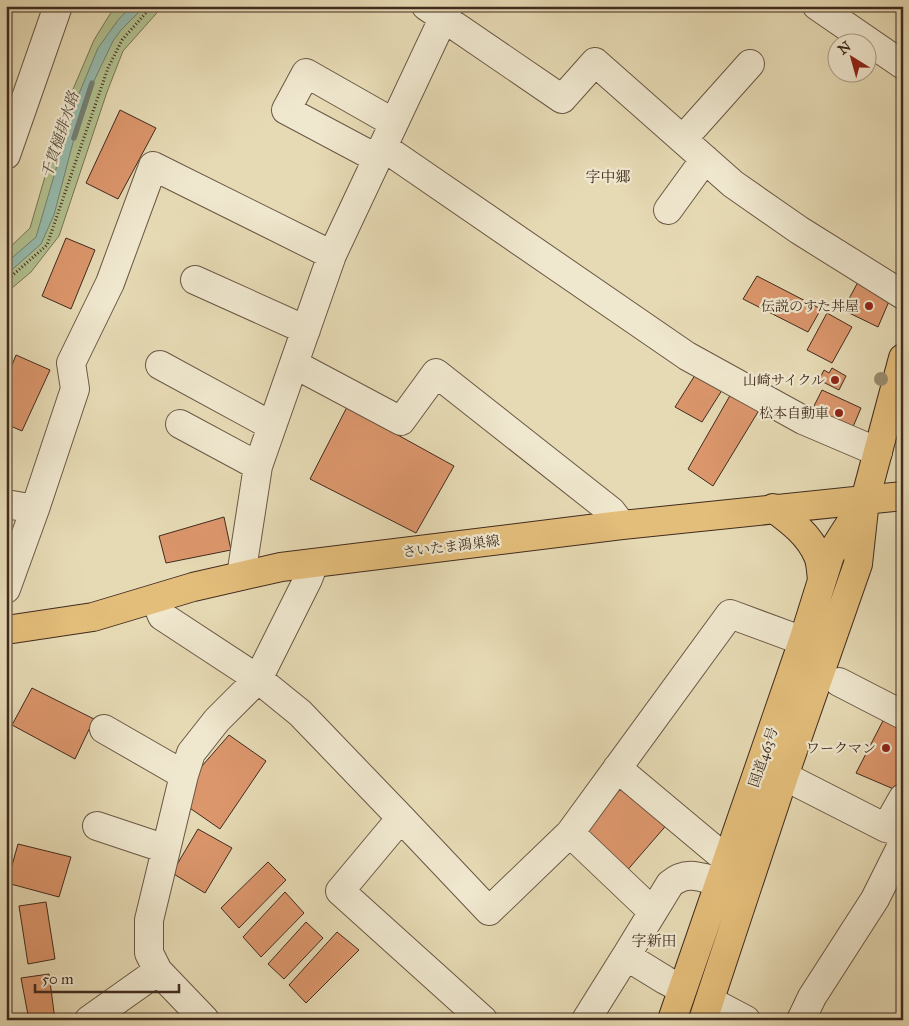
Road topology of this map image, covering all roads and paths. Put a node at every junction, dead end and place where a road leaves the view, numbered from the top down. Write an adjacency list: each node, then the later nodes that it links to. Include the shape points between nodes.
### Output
1 (58, 6): 10 (street)
2 (152, 6): 15 (path, via 122,40 108,68 47,245)
3 (817, 6): 6 (street)
4 (440, 10): 7 (street); 8 (street, via 562,99 595,62)
5 (750, 64): 8 (street)
6 (903, 65)
7 (394, 122): 9 (street); 9 (street, via 306,73 286,110)
8 (683, 140): 11 (street)
9 (381, 153): 13 (street); 23 (street, via 686,356 803,420)
10 (6, 154)
11 (705, 159): 12 (street); 16 (street, via 733,184 799,230)
12 (668, 210)
13 (332, 255): 17 (street); 29 (street, via 153,166 110,282 70,363 75,389)
14 (195, 280): 17 (street)
15 (6, 282)
16 (903, 295)
17 (306, 330): 19 (street)
18 (903, 358): 23 (main road, 国道463号)
19 (294, 364): 22 (street); 30 (street, via 401,421 436,373 611,511)
20 (160, 365): 22 (street)
21 (180, 424): 24 (street)
22 (272, 426): 24 (street)
23 (878, 452): 26 (main road, 国道463号)
24 (258, 466): 32 (street)
25 (903, 496): 26 (main road, さいたま鴻巣線)
26 (865, 500): 28 (main road, さいたま鴻巣線); 33 (main road, 国道463号, via 830,555); 44 (main road, 国道463号, via 858,564)
27 (6, 504): 29 (street)
28 (773, 508): 30 (main road, さいたま鴻巣線); 33 (main road, via 807,537 819,558)
29 (34, 509): 34 (street)
30 (622, 525): 31 (main road, さいたま鴻巣線)
31 (314, 563): 32 (main road, さいたま鴻巣線); 38 (street)
32 (241, 576): 35 (main road, さいたま鴻巣線)
33 (822, 580): 37 (main road, 国道463号)
34 (7, 586)
35 (155, 599): 36 (main road, さいたま鴻巣線, via 93,617); 38 (street, via 162,616)
36 (6, 630)
37 (803, 641): 42 (street, via 730,614); 51 (main road, 国道463号)
38 (258, 679): 43 (street, via 217,720 192,753); 46 (street, via 300,713)
39 (839, 682): 40 (street)
40 (903, 714)
41 (104, 728): 43 (street)
42 (618, 768): 48 (street); 51 (street)
43 (184, 775): 50 (street)
44 (784, 776): 49 (street); 56 (main road, 国道463号)
45 (903, 798): 49 (street)
46 (401, 818): 48 (street, via 489,912); 57 (street, via 340,891)
47 (97, 826): 50 (street)
48 (570, 833): 52 (street)
49 (897, 834): 63 (street, via 875,899 812,997)
50 (166, 849): 54 (street, via 149,920 149,954)
51 (723, 871): 52 (street, via 679,877 670,884); 55 (main road, 国道463号)
52 (653, 912): 53 (street)
53 (626, 956): 55 (street); 60 (street)
54 (158, 971): 58 (street); 59 (street)
55 (682, 989): 61 (main road, 国道463号)
56 (707, 1010): 62 (street)
57 (471, 1016)
58 (89, 1020)
59 (205, 1020)
60 (586, 1020)
61 (672, 1020)
62 (746, 1020)
63 (801, 1020)

